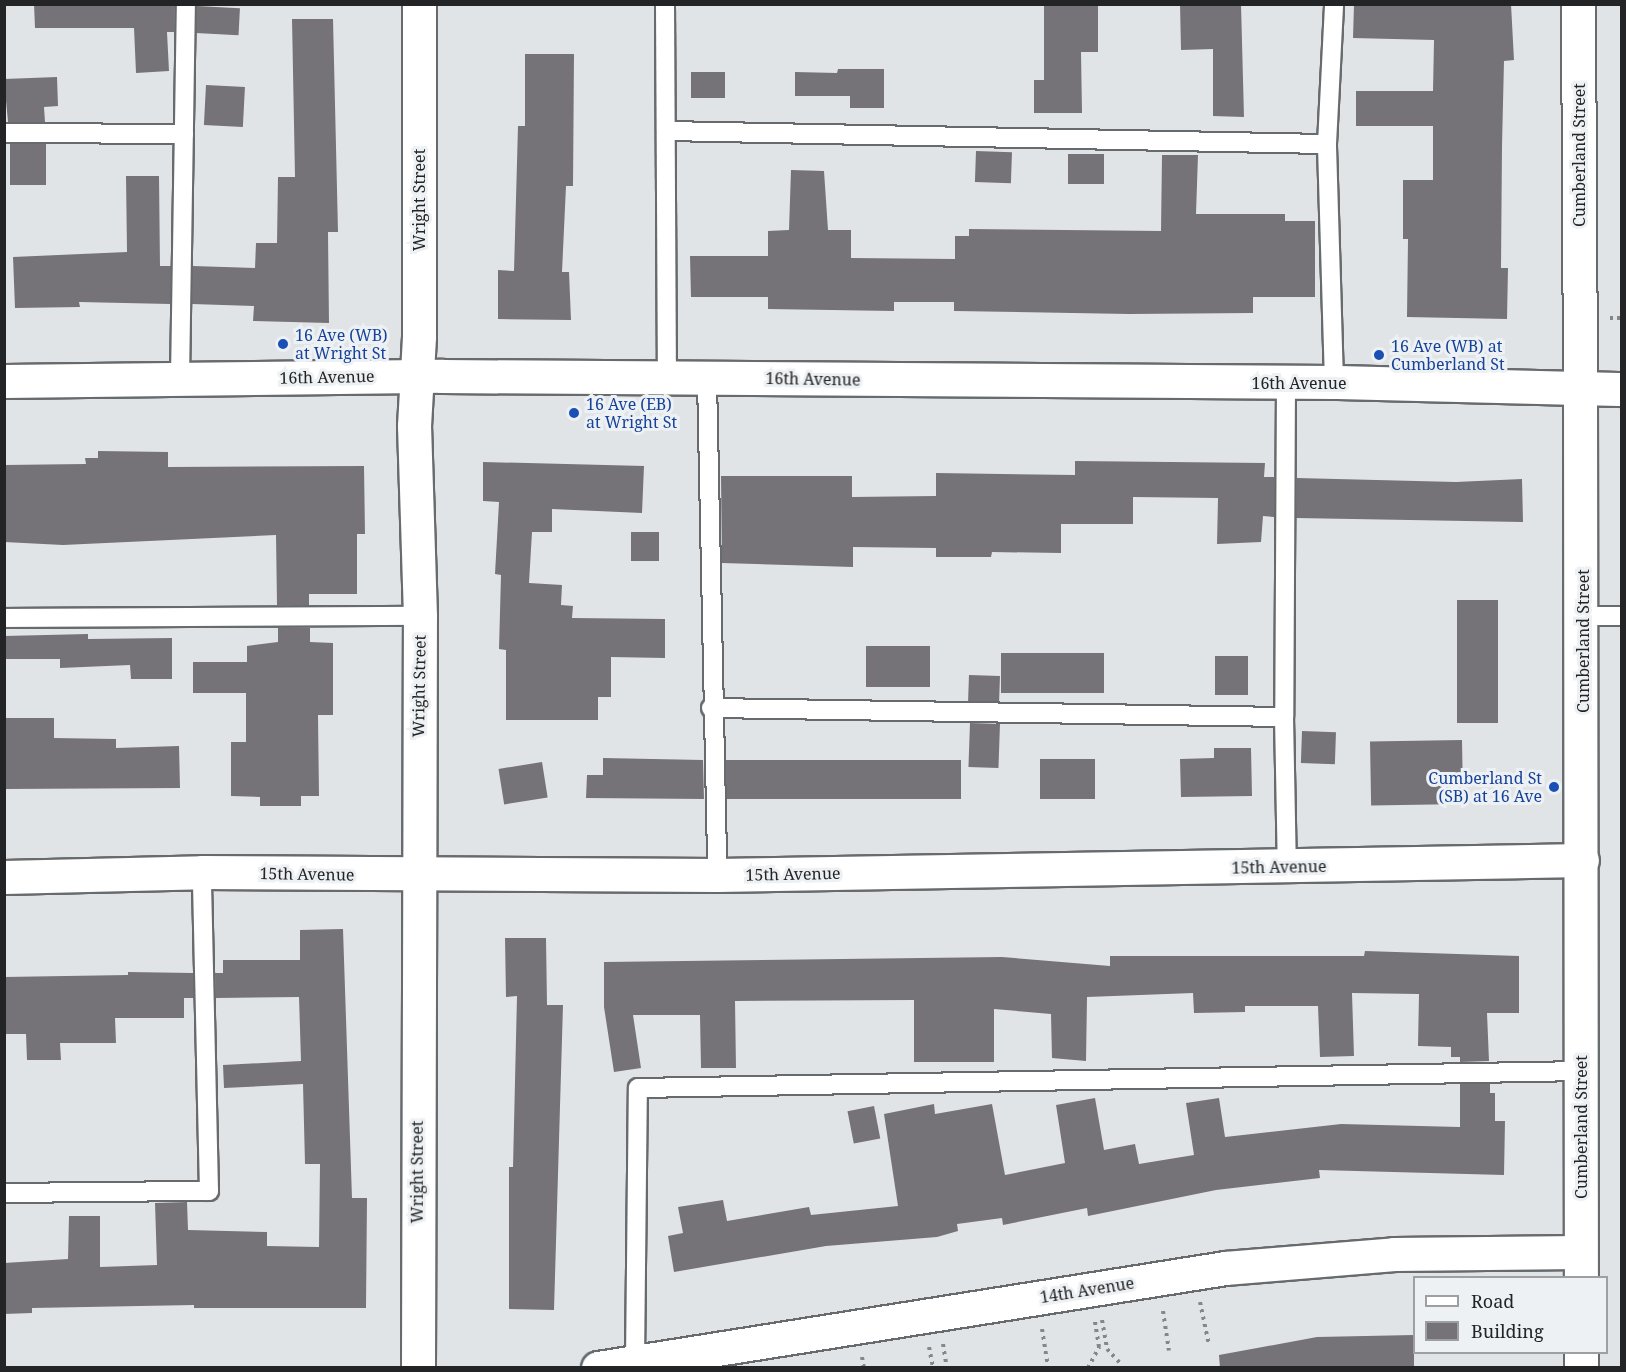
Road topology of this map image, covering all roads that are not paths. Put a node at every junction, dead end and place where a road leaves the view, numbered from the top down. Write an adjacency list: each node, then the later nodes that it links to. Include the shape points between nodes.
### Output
1 (186, 4): 8 (lane)
2 (419, 4): 10 (street, Wright Street)
3 (665, 4): 6 (lane)
4 (1334, 4): 9 (lane)
5 (1578, 4): 17 (street, Cumberland Street)
6 (666, 131): 9 (lane); 13 (lane)
7 (4, 133): 8 (lane)
8 (184, 134): 12 (lane)
9 (1327, 144): 15 (lane)
10 (418, 377): 12 (street, 16th Avenue); 13 (street, 16th Avenue); 19 (street, Wright Street, via 414,426)
11 (706, 378): 13 (street, 16th Avenue); 16 (street, 16th Avenue); 23 (lane)
12 (180, 379): 14 (street, 16th Avenue)
13 (666, 379)
14 (4, 381)
15 (1334, 382): 16 (street, 16th Avenue); 17 (street, 16th Avenue)
16 (1286, 384): 24 (lane)
17 (1580, 388): 18 (street, 16th Avenue); 20 (street, Cumberland Street)
18 (1622, 389)
19 (420, 616): 22 (lane); 29 (street, Wright Street)
20 (1583, 616): 21 (lane); 25 (street, Cumberland Street)
21 (1622, 616)
22 (4, 618)
23 (711, 708): 24 (lane); 28 (lane)
24 (1284, 717): 26 (lane)
25 (1582, 861): 26 (street, 15th Avenue); 31 (street, Cumberland Street)
26 (1287, 867): 28 (street, 15th Avenue)
27 (202, 872): 29 (street, 15th Avenue); 30 (street, 15th Avenue); 32 (lane, via 208,1191)
28 (717, 875): 29 (street, 15th Avenue)
29 (418, 876): 35 (street, Wright Street)
30 (4, 877)
31 (1581, 1071): 33 (street, Cumberland Street); 34 (lane, via 638,1088)
32 (4, 1193)
33 (1580, 1265): 34 (street, 14th Avenue, via 1383,1255 1236,1267)
34 (635, 1362): 36 (street, 14th Avenue)
35 (418, 1368)
36 (598, 1368)

